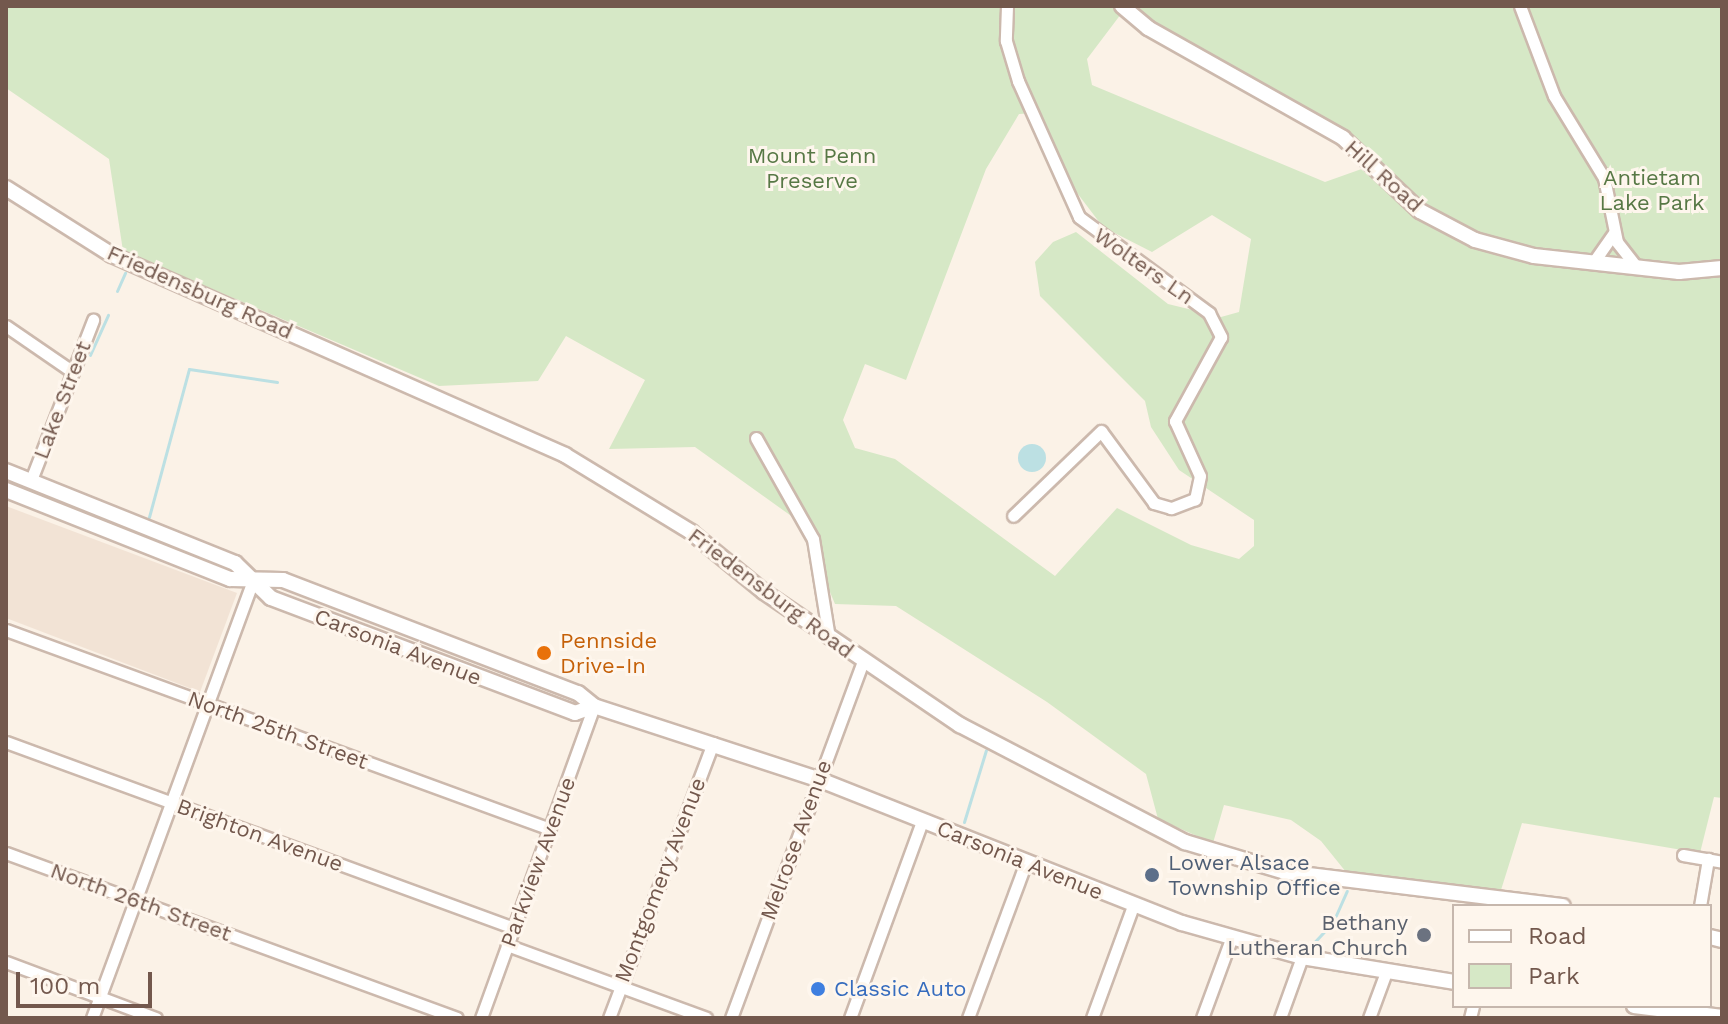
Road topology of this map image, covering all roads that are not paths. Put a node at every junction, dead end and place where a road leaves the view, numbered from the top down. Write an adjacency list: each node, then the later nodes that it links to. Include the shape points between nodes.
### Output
1 (1007, 6): 16 (street, Wolters Ln, via 1006,41 1018,81 1079,217 1209,313 1221,337 1175,421 1200,476 1195,499 1171,508 1154,503 1101,431)
2 (1122, 6): 6 (street, Hill Road, via 1148,28 1343,138 1447,228 1511,252)
3 (1520, 6): 5 (street, via 1554,96 1604,178)
4 (6, 188): 19 (street, Friedensburg Road, via 112,255 537,439 691,532)
5 (1615, 233): 6 (street); 7 (street)
6 (1595, 260): 7 (street, Hill Road)
7 (1636, 266): 8 (street, Hill Road)
8 (1722, 268)
9 (93, 320): 11 (street, Lake Street)
10 (6, 326): 11 (street)
11 (73, 372): 14 (street, Lake Street)
12 (756, 438): 19 (street, via 813,539)
13 (6, 471): 14 (street, Carsonia Avenue)
14 (31, 480): 17 (street, Carsonia Avenue, via 235,563)
15 (6, 490): 17 (street, Carsonia Avenue, via 230,579)
16 (1013, 516)
17 (253, 580): 21 (street); 22 (street, Carsonia Avenue, via 283,580 578,693); 22 (street, Carsonia Avenue, via 271,598 481,680 575,713)
18 (6, 630): 21 (street, North 25th Street)
19 (829, 638): 20 (street, Friedensburg Road)
20 (863, 662): 25 (street, Melrose Avenue); 36 (street, Friedensburg Road, via 1034,769 1214,853 1285,872)
21 (205, 704): 26 (street); 28 (street, North 25th Street)
22 (594, 706): 24 (street, Carsonia Avenue); 28 (street, Parkview Avenue)
23 (6, 742): 26 (street, Brighton Avenue)
24 (713, 743): 25 (street, Carsonia Avenue); 45 (street, Montgomery Avenue)
25 (818, 779): 27 (street, Carsonia Avenue); 55 (street, Melrose Avenue)
26 (170, 802): 34 (street); 38 (street, Brighton Avenue)
27 (922, 821): 32 (street, Carsonia Avenue); 56 (street)
28 (550, 829): 38 (street, Parkview Avenue)
29 (6, 853): 34 (street, North 26th Street)
30 (1683, 855): 31 (street)
31 (1708, 859): 33 (street); 37 (street)
32 (1026, 862): 35 (street, Carsonia Avenue); 57 (street)
33 (1722, 862)
34 (135, 900): 46 (street); 51 (street, North 26th Street)
35 (1134, 903): 39 (street, Carsonia Avenue); 58 (street)
36 (1510, 903)
37 (1700, 904)
38 (514, 928): 40 (street, Parkview Avenue)
39 (1231, 939): 41 (street, Carsonia Avenue); 59 (street)
40 (507, 945): 45 (street); 52 (street, Parkview Avenue)
41 (1302, 957): 43 (street, Carsonia Avenue); 60 (street)
42 (6, 962): 46 (street)
43 (1386, 972): 44 (street, Carsonia Avenue); 61 (street)
44 (1452, 982)
45 (621, 987): 53 (street, Montgomery Avenue); 54 (street)
46 (99, 997): 49 (street); 50 (street)
47 (1649, 1008): 48 (street)
48 (1722, 1017)
49 (92, 1018)
50 (156, 1018)
51 (457, 1018)
52 (481, 1018)
53 (609, 1018)
54 (706, 1018)
55 (731, 1018)
56 (850, 1018)
57 (968, 1018)
58 (1092, 1018)
59 (1202, 1018)
60 (1280, 1018)
61 (1369, 1018)

